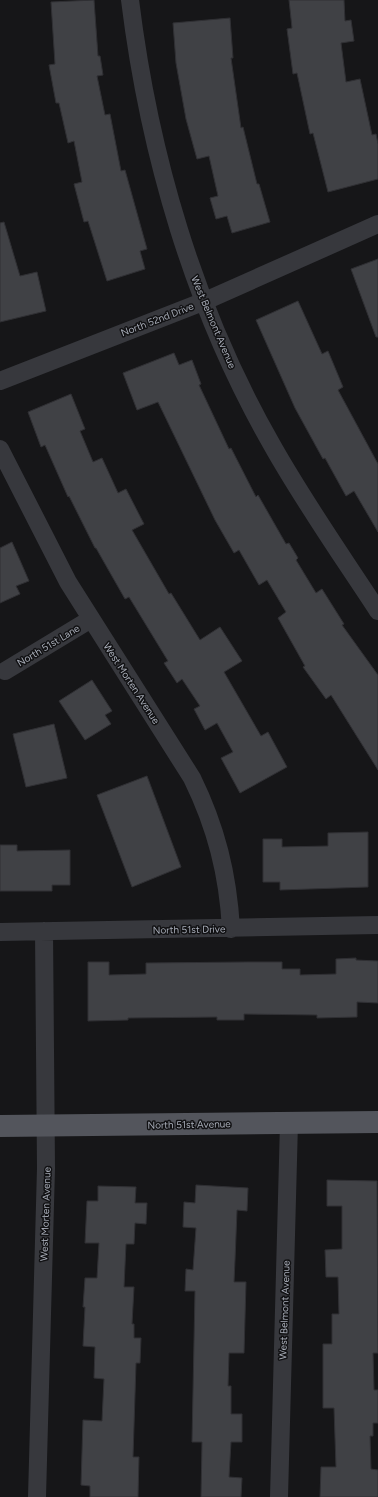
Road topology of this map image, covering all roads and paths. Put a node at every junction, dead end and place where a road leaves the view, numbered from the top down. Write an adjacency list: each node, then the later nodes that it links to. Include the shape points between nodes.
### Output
1 (130, 0): 3 (street, West Belmont Avenue, via 136,52 158,158)
2 (378, 224): 3 (street, North 52nd Drive)
3 (205, 301): 4 (street, North 52nd Drive); 6 (street, West Belmont Avenue, via 243,391 271,444)
4 (0, 381)
5 (0, 449): 7 (street, West Morten Avenue, via 57,561)
6 (378, 611)
7 (91, 619): 8 (street, North 51st Lane); 10 (street, West Morten Avenue, via 192,778 208,810 222,861 230,903)
8 (5, 671)
9 (378, 925): 10 (street, North 51st Drive)
10 (231, 929): 11 (street, North 51st Drive)
11 (44, 931): 12 (street, North 51st Drive); 15 (street, West Morten Avenue)
12 (0, 932)
13 (288, 1122): 14 (main road, North 51st Avenue); 15 (main road, North 51st Avenue); 18 (street, West Belmont Avenue)
14 (378, 1122)
15 (46, 1125): 16 (main road, North 51st Avenue); 17 (street, West Morten Avenue)
16 (0, 1126)
17 (37, 1497)
18 (279, 1497)

